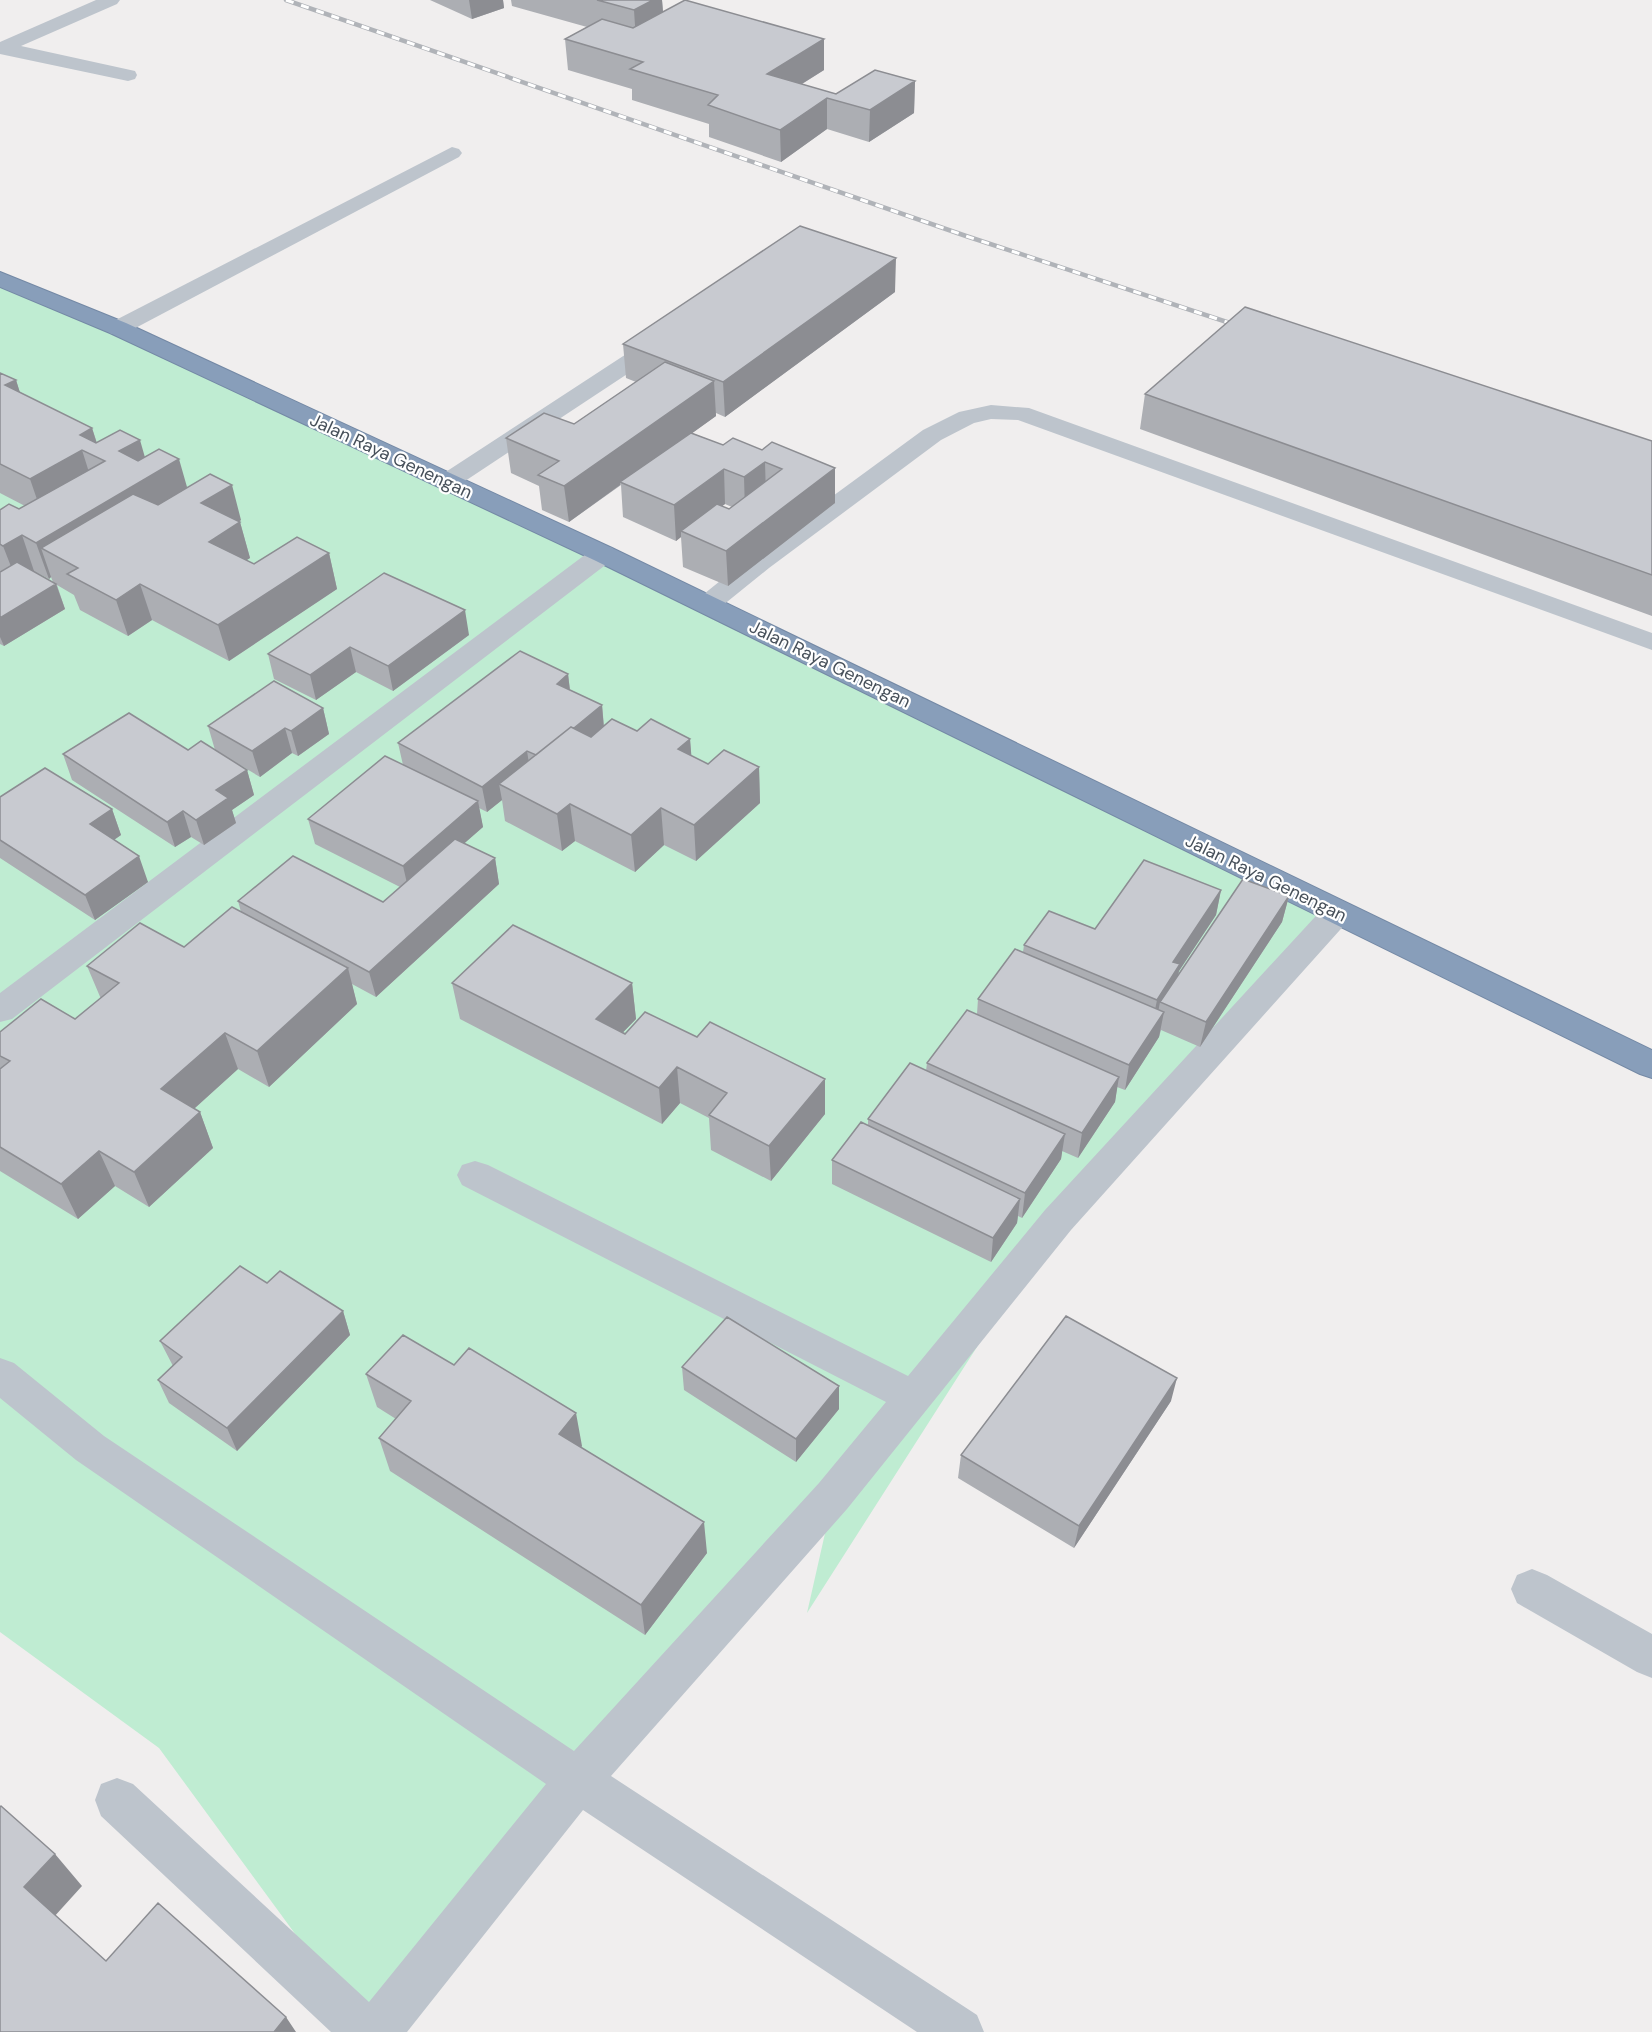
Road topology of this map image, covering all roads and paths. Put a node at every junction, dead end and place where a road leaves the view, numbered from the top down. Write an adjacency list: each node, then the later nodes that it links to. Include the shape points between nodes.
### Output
1 (111, 0): 2 (street)
2 (2, 49): 3 (street)
3 (128, 75)
4 (452, 153): 6 (street)
5 (0, 279): 6 (highway, Jalan Raya Genengan)
6 (118, 328): 8 (highway, Jalan Raya Genengan)
7 (645, 352): 8 (street)
8 (447, 482): 9 (highway, Jalan Raya Genengan)
9 (603, 554): 10 (highway, Jalan Raya Genengan); 13 (street)
10 (708, 604): 11 (street, via 932,435 967,417 991,412 1022,413); 12 (highway, Jalan Raya Genengan)
11 (1652, 642)
12 (1337, 912): 14 (highway, Jalan Raya Genengan); 17 (street, via 1058,1220)
13 (0, 1010)
14 (1652, 1065)
15 (475, 1174): 17 (street)
16 (0, 1375): 20 (street, via 90,1448)
17 (914, 1398): 20 (street, via 833,1496)
18 (1532, 1589): 19 (street)
19 (1652, 1657)
20 (578, 1780): 23 (street); 24 (street)
21 (117, 1800): 22 (street)
22 (366, 2032)
23 (376, 2032)
24 (960, 2032)

